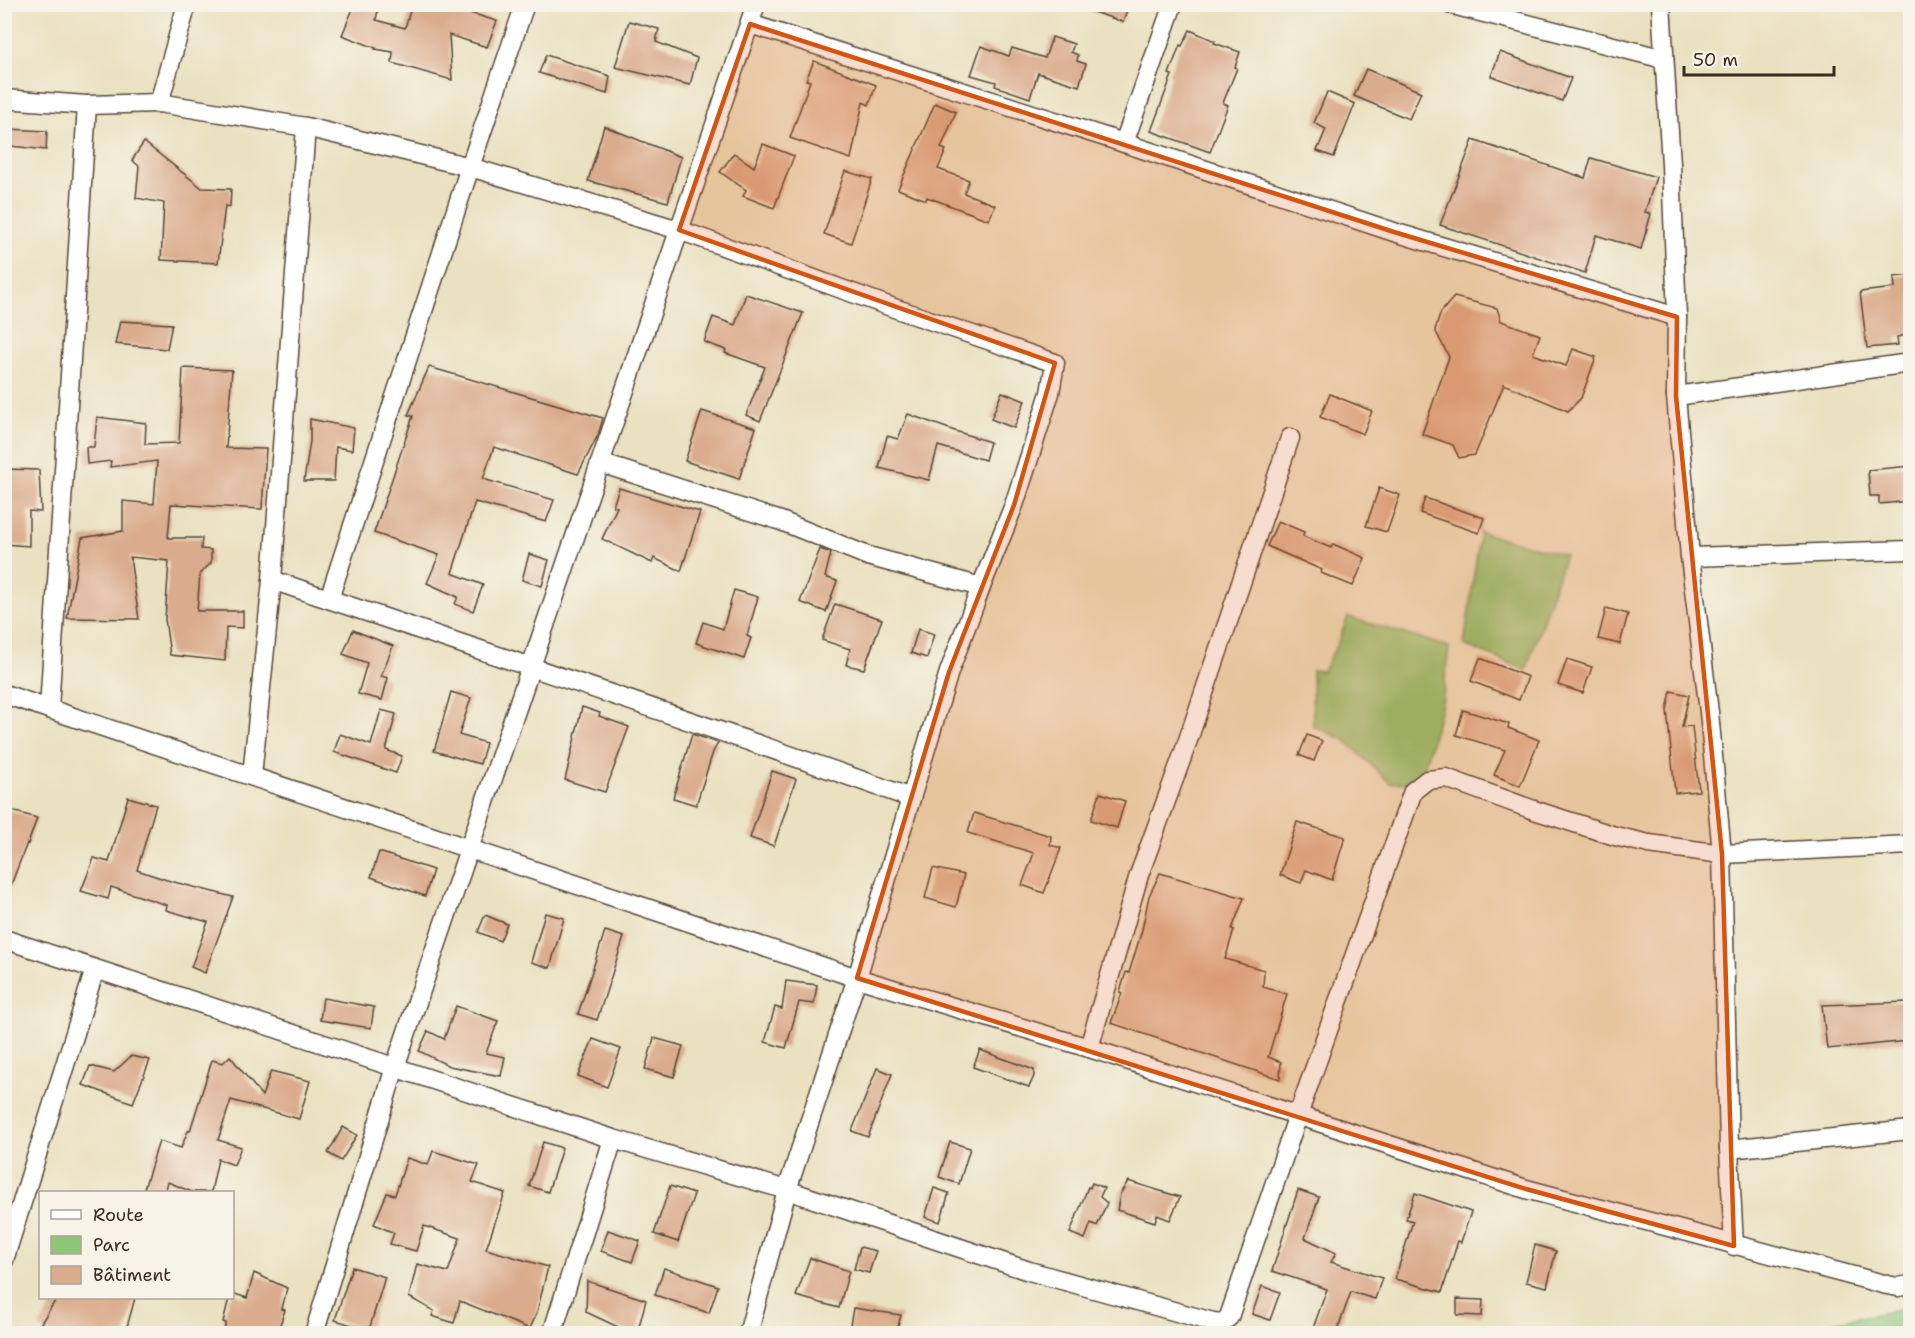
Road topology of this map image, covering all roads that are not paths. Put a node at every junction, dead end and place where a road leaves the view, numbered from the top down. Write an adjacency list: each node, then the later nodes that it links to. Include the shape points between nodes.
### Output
1 (187, 4): 10 (street)
2 (525, 4): 14 (street)
3 (756, 4): 7 (street)
4 (1173, 4): 13 (street)
5 (1449, 4): 8 (street)
6 (1662, 4): 8 (street)
7 (750, 24): 13 (street); 15 (street)
8 (1664, 59): 16 (street)
9 (4, 99): 11 (street)
10 (159, 103): 11 (street); 12 (street)
11 (87, 105): 28 (street)
12 (306, 127): 14 (street); 23 (street)
13 (1124, 143): 16 (street, via 1394,232)
14 (470, 167): 15 (street); 25 (street)
15 (679, 230): 20 (street); 24 (street, via 1055,363 1050,393 1014,505)
16 (1677, 317): 18 (street)
17 (1911, 363): 18 (street)
18 (1676, 396): 22 (street)
19 (1290, 438): 37 (street, via 1138,875)
20 (600, 463): 24 (street, via 781,521 868,556); 26 (street)
21 (1911, 550): 22 (street)
22 (1690, 557): 33 (street)
23 (272, 580): 25 (street); 29 (street)
24 (981, 587): 30 (street)
25 (329, 599): 26 (street)
26 (531, 668): 30 (street); 32 (street)
27 (4, 694): 28 (street)
28 (49, 709): 29 (street)
29 (252, 776): 32 (street)
30 (911, 798): 36 (street)
31 (1911, 845): 33 (street)
32 (469, 850): 36 (street); 38 (street)
33 (1722, 854): 39 (street, via 1615,836 1446,778 1427,780 1413,791); 42 (street)
34 (4, 939): 35 (street)
35 (95, 969): 38 (street); 45 (street)
36 (857, 978): 37 (street); 43 (street)
37 (1089, 1048): 39 (street)
38 (395, 1067): 41 (street); 47 (street)
39 (1298, 1115): 43 (street, via 1229,1317 1222,1323 1029,1271); 44 (street, via 1526,1189)
40 (1911, 1130): 42 (street)
41 (613, 1139): 43 (street); 48 (street)
42 (1730, 1149): 44 (street)
43 (787, 1190): 49 (street)
44 (1734, 1246): 46 (street, via 1887,1285)
45 (4, 1260)
46 (1911, 1285)
47 (314, 1334)
48 (552, 1334)
49 (748, 1334)

